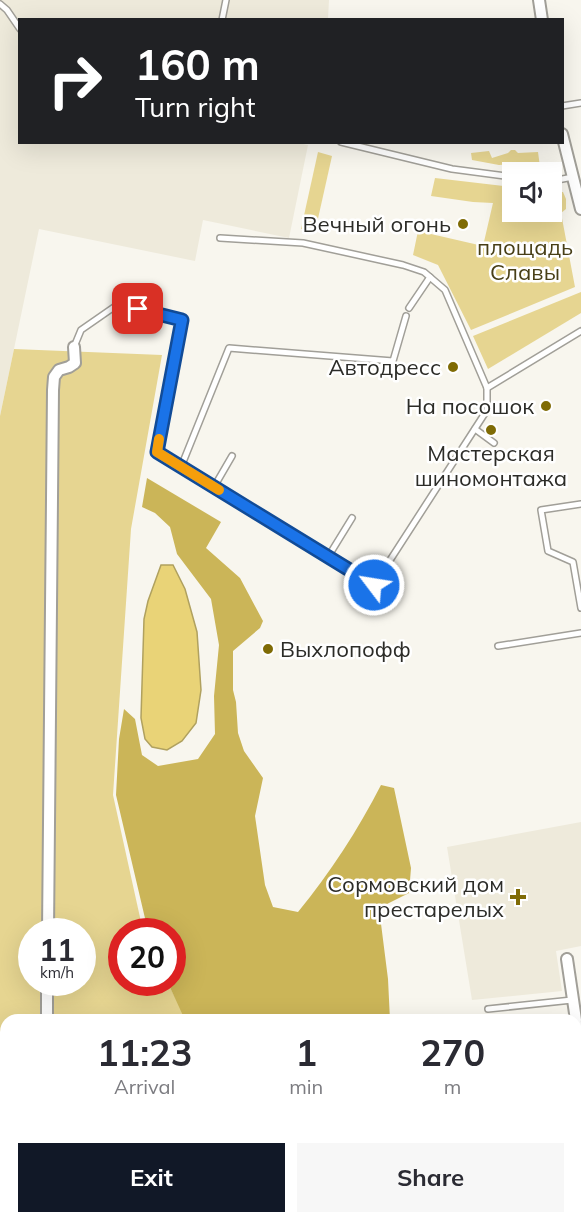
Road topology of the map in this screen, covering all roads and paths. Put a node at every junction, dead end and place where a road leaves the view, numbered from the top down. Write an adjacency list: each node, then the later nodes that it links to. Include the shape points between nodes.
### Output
1 (226, 0): 4 (lane)
2 (539, 0): 5 (street)
3 (0, 4): 6 (lane)
4 (222, 18)
5 (542, 18)
6 (18, 26)
7 (581, 103): 8 (lane)
8 (564, 106)
9 (564, 139): 11 (street)
10 (349, 144): 12 (lane, via 452,169)
11 (576, 166): 13 (street)
12 (502, 176)
13 (577, 181): 14 (street)
14 (581, 209)
15 (220, 238): 16 (lane, via 303,243 403,265)
16 (430, 277): 17 (lane); 21 (lane, via 445,290)
17 (410, 308)
18 (406, 316): 25 (lane, via 393,361 229,348)
19 (581, 331): 21 (lane)
20 (75, 347): 25 (lane, via 81,330 117,305 182,320 157,452); 33 (street, via 75,363 59,370 53,390)
21 (488, 388): 22 (lane, via 486,410)
22 (475, 429): 23 (lane); 29 (lane, via 374,585)
23 (494, 443)
24 (232, 456): 26 (lane)
25 (181, 467): 26 (lane)
26 (214, 487): 29 (lane)
27 (581, 504): 30 (lane, via 542,510 548,550 573,562)
28 (352, 518): 29 (lane)
29 (328, 557)
30 (581, 608)
31 (581, 633): 32 (lane)
32 (498, 646)
33 (48, 918)
34 (567, 959): 36 (street)
35 (48, 996): 38 (street)
36 (577, 999): 37 (lane); 39 (street)
37 (488, 1009)
38 (47, 1014)
39 (576, 1014)

